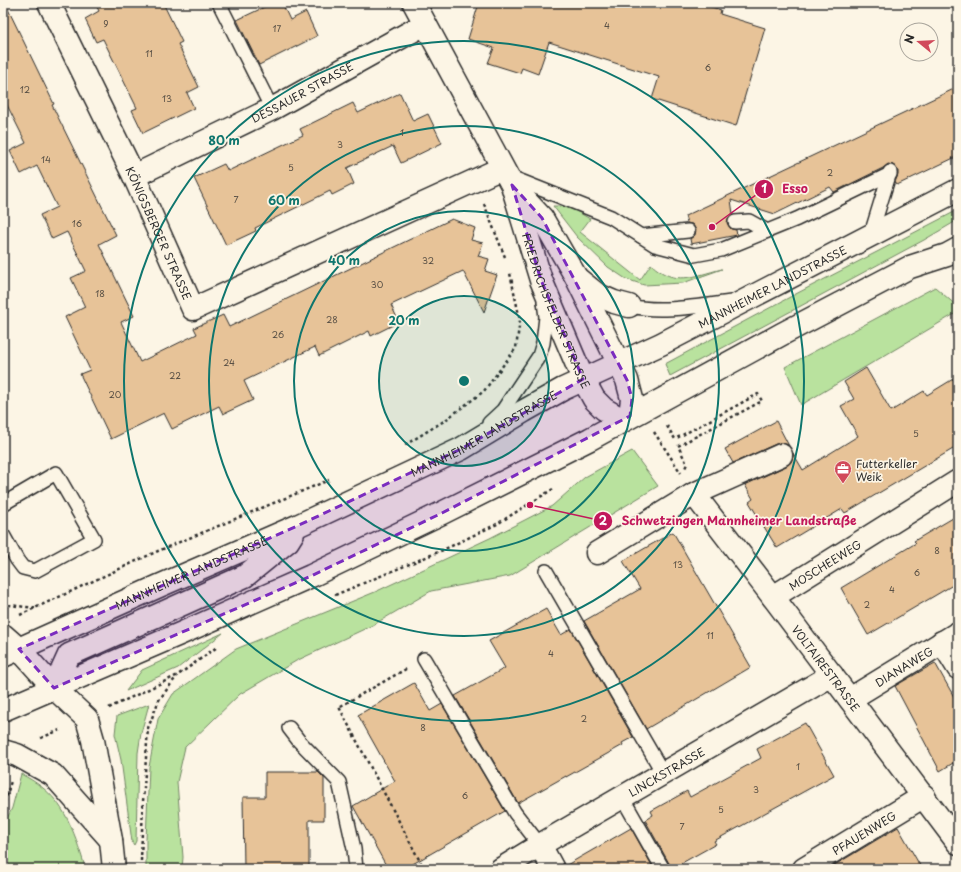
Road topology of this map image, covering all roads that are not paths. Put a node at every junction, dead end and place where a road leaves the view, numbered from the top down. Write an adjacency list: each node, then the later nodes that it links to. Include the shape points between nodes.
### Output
1 (49, 3): 6 (street, KÖNIGSBERGER STRASSE)
2 (219, 3): 5 (lane)
3 (414, 3): 4 (street, FRIEDRICHSFELDER STRASSE)
4 (425, 24): 5 (street, DESSAUER STRASSE); 7 (street, FRIEDRICHSFELDER STRASSE)
5 (272, 109): 6 (street, DESSAUER STRASSE)
6 (134, 176): 7 (street, KÖNIGSBERGER STRASSE, via 193,309 474,180)
7 (507, 176): 13 (lane, via 611,217); 15 (street, FRIEDRICHSFELDER STRASSE, via 542,218); 16 (street, FRIEDRICHSFELDER STRASSE)
8 (958, 190): 12 (street, MANNHEIMER LANDSTRASSE)
9 (735, 222): 11 (lane, via 749,221)
10 (688, 231): 13 (lane)
11 (767, 231): 12 (lane, via 890,173); 13 (lane, via 722,250 694,255 655,245)
12 (871, 234): 17 (street, MANNHEIMER LANDSTRASSE)
13 (641, 236)
14 (954, 254): 21 (street, via 910,267)
15 (576, 277): 18 (street, FRIEDRICHSFELDER STRASSE, via 598,295); 19 (street, FRIEDRICHSFELDER STRASSE)
16 (541, 280): 20 (street, FRIEDRICHSFELDER STRASSE); 22 (lane, via 546,316 539,356 503,410)
17 (742, 301): 18 (lane, via 643,309); 19 (street, MANNHEIMER LANDSTRASSE)
18 (629, 306)
19 (619, 364): 20 (street, MANNHEIMER LANDSTRASSE); 21 (street, FRIEDRICHSFELDER STRASSE, via 632,399)
20 (583, 379): 21 (street, FRIEDRICHSFELDER STRASSE, via 594,399 604,409); 22 (street, MANNHEIMER LANDSTRASSE)
21 (626, 418): 37 (street, via 590,439 311,576)
22 (461, 449): 27 (street, MANNHEIMER LANDSTRASSE)
23 (781, 455): 25 (street)
24 (958, 481): 31 (street, MOSCHEEWEG)
25 (694, 494): 29 (street); 31 (street, VOLTAIRESTRASSE)
26 (3, 504): 28 (lane, via 56,473 94,539 35,571 24,568)
27 (297, 526): 33 (street, MANNHEIMER LANDSTRASSE, via 159,586); 37 (street, via 288,541 245,576 68,655)
28 (3, 535)
29 (597, 553)
30 (546, 571): 42 (lane)
31 (773, 597): 36 (street, VOLTAIRESTRASSE)
32 (950, 637): 35 (street); 38 (street, DIANAWEG)
33 (8, 647): 37 (street)
34 (424, 659): 47 (lane, via 515,813)
35 (958, 668)
36 (832, 675): 38 (street, VOLTAIRESTRASSE); 42 (street, LINCKSTRASSE)
37 (54, 688): 39 (street); 45 (street, via 87,719)
38 (850, 699): 43 (street, VOLTAIRESTRASSE)
39 (3, 710)
40 (289, 728): 49 (lane, via 339,782)
41 (3, 751): 45 (street, via 53,775)
42 (663, 773): 44 (street, LINCKSTRASSE)
43 (924, 796): 46 (street, VOLTAIRESTRASSE); 53 (street, PFAUENWEG)
44 (622, 797): 47 (street, LINCKSTRASSE); 52 (lane)
45 (111, 840): 48 (street)
46 (958, 843)
47 (540, 845): 50 (street, LINCKSTRASSE); 51 (street)
48 (114, 869)
49 (356, 869)
50 (501, 869)
51 (553, 869)
52 (664, 869)
53 (804, 869)

